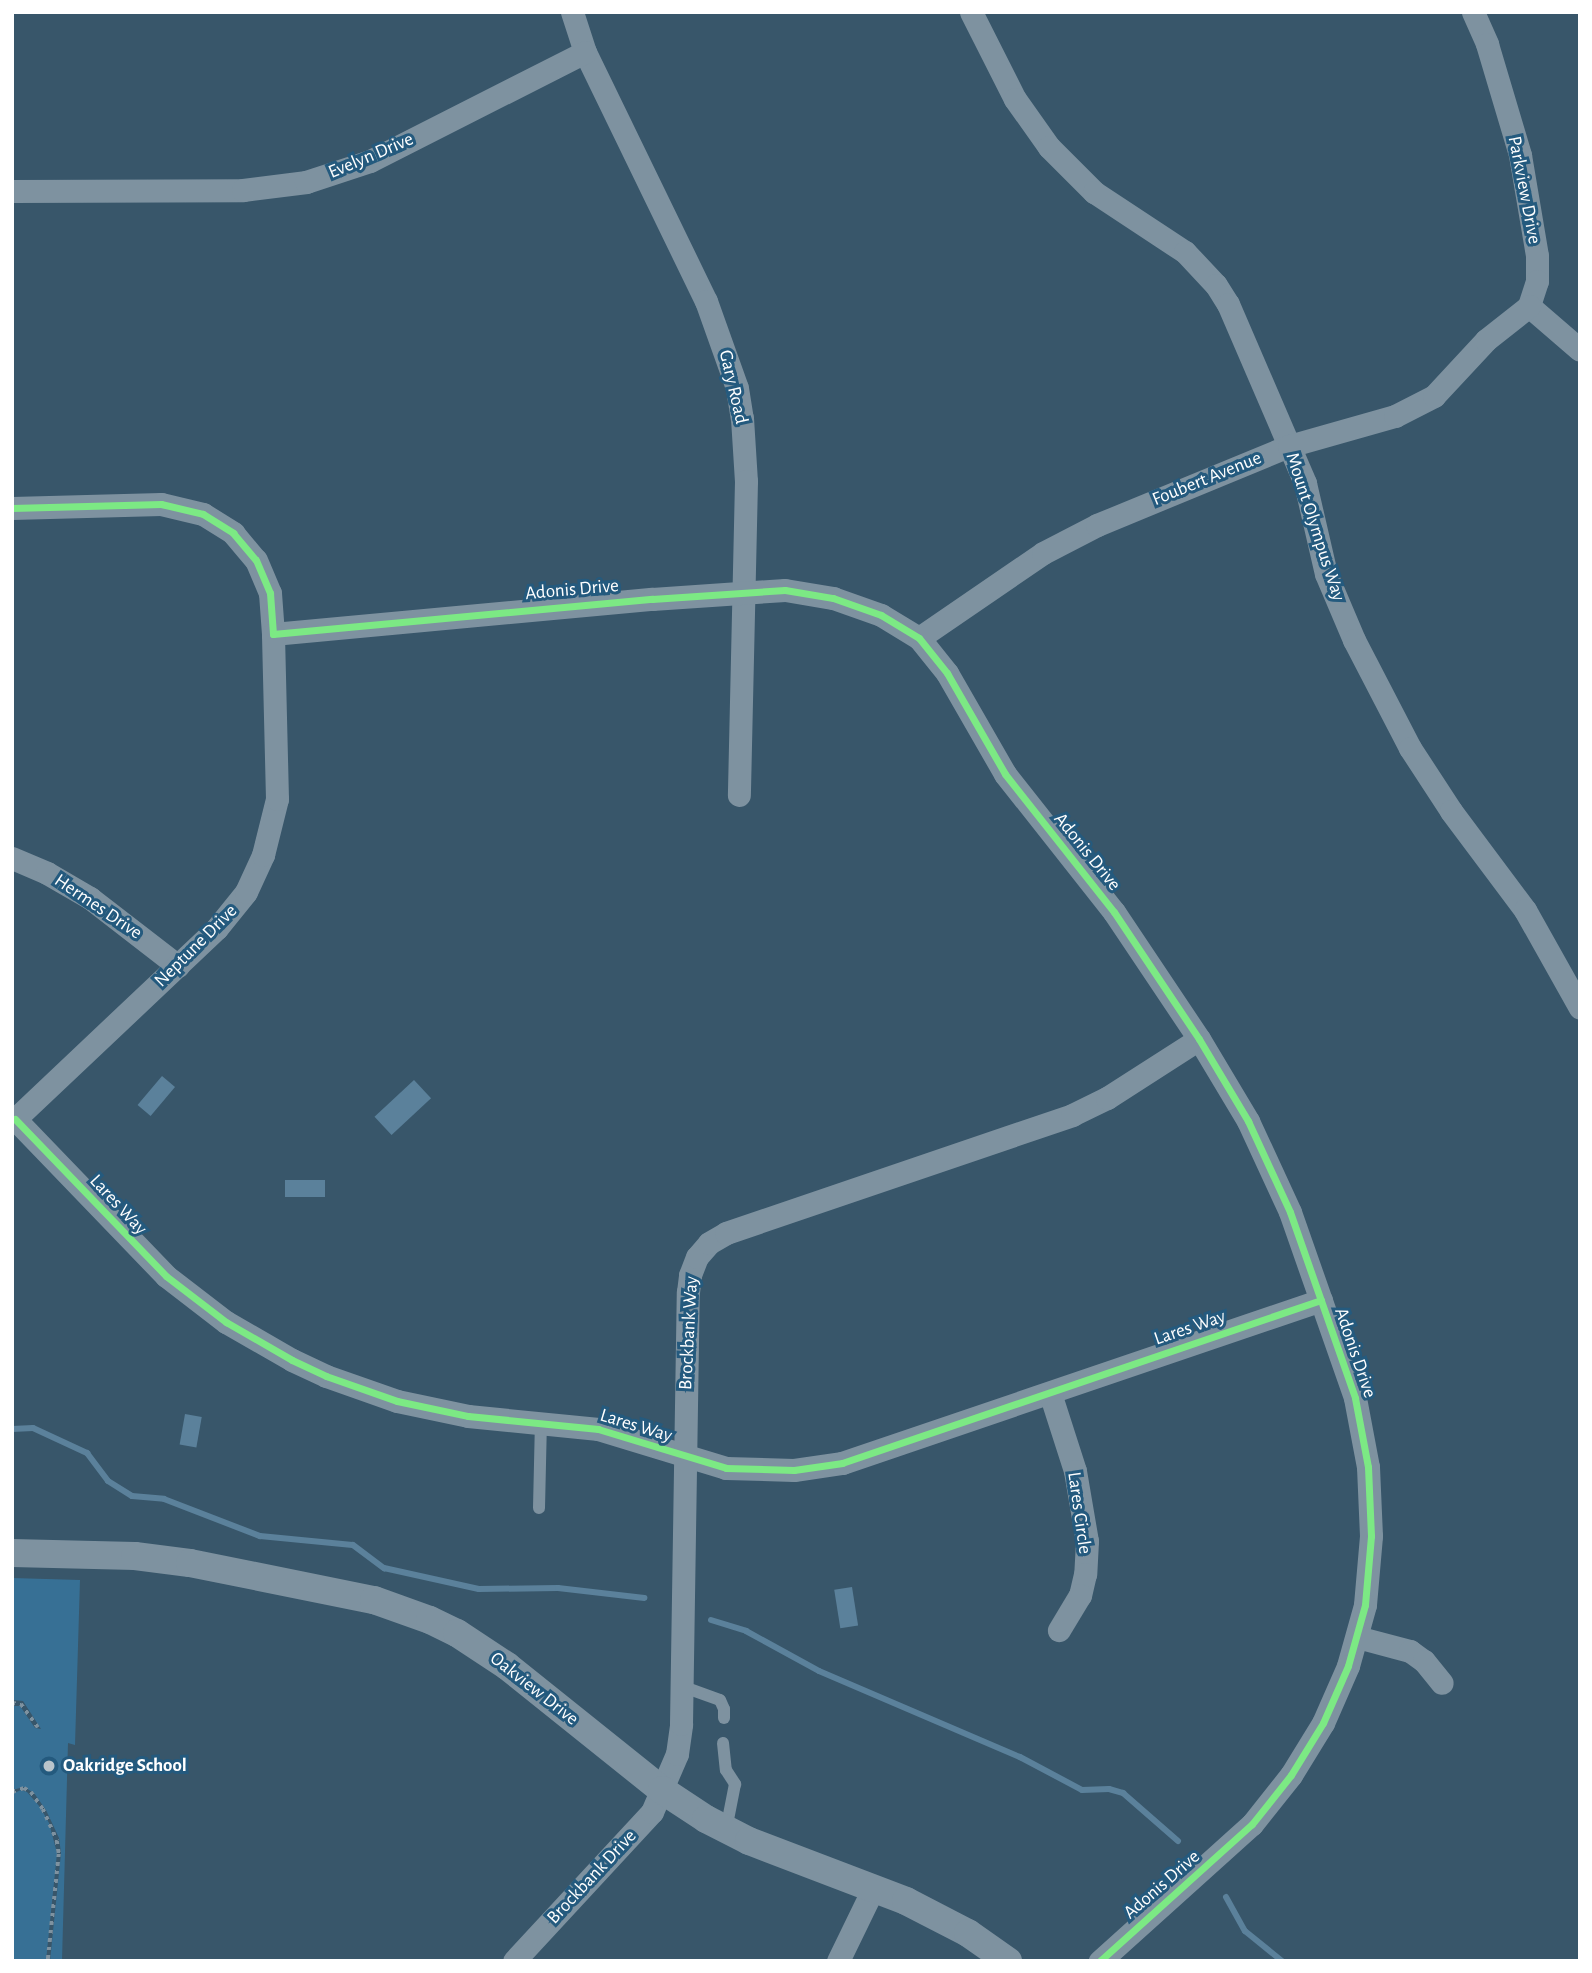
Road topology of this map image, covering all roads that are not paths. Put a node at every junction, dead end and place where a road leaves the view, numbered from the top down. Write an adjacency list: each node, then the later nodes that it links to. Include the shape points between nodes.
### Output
1 (572, 12): 4 (street, Gary Road)
2 (971, 12): 8 (street, Mount Olympus Way, via 1015,99 1068,167 1094,192 1185,252 1216,285)
3 (1473, 12): 6 (street, Parkview Drive, via 1520,155 1537,256 1537,281)
4 (585, 52): 5 (street, Evelyn Drive, via 370,161 306,182 243,190); 10 (street, Gary Road, via 706,301 729,359 745,449)
5 (12, 191)
6 (1529, 306): 7 (street); 8 (street, Foubert Avenue, via 1486,340 1434,396 1395,416)
7 (1580, 350)
8 (1289, 446): 12 (street, Foubert Avenue, via 1097,525 1043,554); 16 (street, Mount Olympus Way, via 1305,483 1326,573 1360,652 1416,759 1512,891)
9 (12, 508): 11 (street, via 160,503 203,514 233,533 256,560 270,593)
10 (744, 592): 11 (street, Adonis Drive); 12 (street, Adonis Drive, via 785,590 833,597 881,615); 13 (street, Gary Road)
11 (273, 634): 15 (street, Neptune Drive, via 279,780 270,836 246,892)
12 (919, 638): 17 (street, Adonis Drive, via 959,691 1006,774 1097,887)
13 (739, 796)
14 (12, 858): 15 (street, Hermes Drive, via 90,898)
15 (178, 966): 18 (street, Neptune Drive)
16 (1580, 1008)
17 (1199, 1039): 19 (street, Adonis Drive, via 1273,1171); 22 (street, Brockbank Way, via 1072,1115 709,1243 697,1258 688,1283)
18 (14, 1120): 21 (street, Lares Way, via 166,1276 258,1342 326,1376 397,1401 468,1416)
19 (1321, 1300): 20 (street, Lares Way); 26 (street, Adonis Drive, via 1356,1398 1368,1466 1369,1571)
20 (1050, 1393): 22 (street, Lares Way, via 818,1468 746,1471); 25 (street, Lares Circle, via 1074,1471 1087,1541 1080,1595)
21 (541, 1423): 22 (street, Lares Way, via 598,1429); 23 (lane)
22 (685, 1458): 28 (street, Brockbank Way)
23 (538, 1508)
24 (12, 1553): 31 (street, Oakview Drive, via 176,1561 402,1609 483,1648)
25 (1059, 1630)
26 (1357, 1637): 27 (street, via 1418,1656); 37 (street, Adonis Drive, via 1323,1723 1273,1800 1230,1846)
27 (1442, 1683)
28 (681, 1686): 29 (lane, via 720,1700); 31 (street, Brockbank Way, via 680,1744)
29 (724, 1718)
30 (723, 1743): 32 (lane, via 726,1770 735,1784)
31 (662, 1790): 32 (street, Oakview Drive); 34 (street, Brockbank Drive, via 652,1812)
32 (726, 1830): 33 (street, Oakview Drive)
33 (874, 1887): 35 (street); 36 (street, Oakview Drive, via 948,1922)
34 (514, 1961)
35 (838, 1961)
36 (1008, 1961)
37 (1100, 1961)

